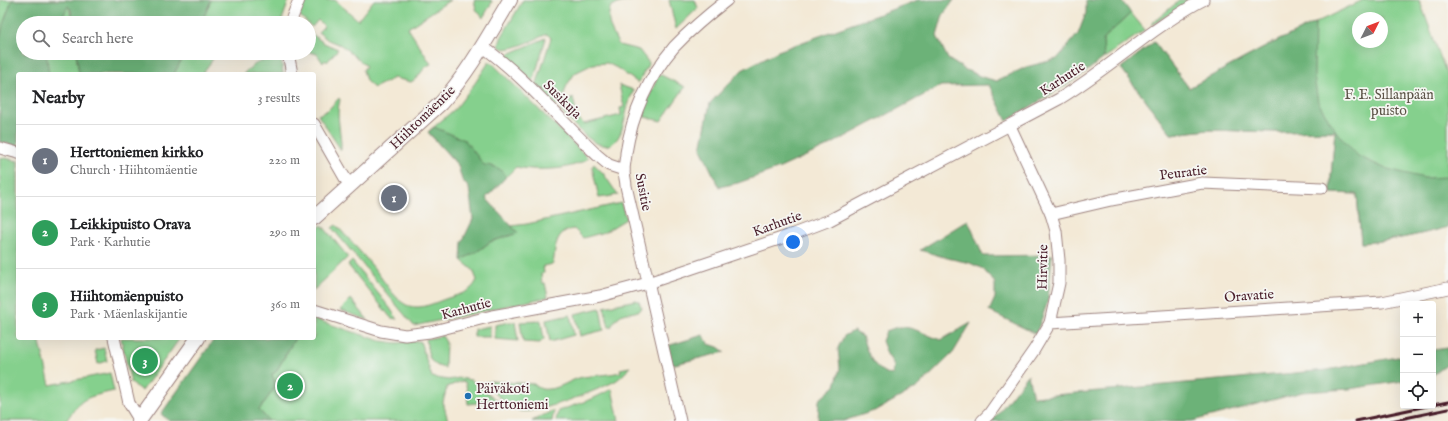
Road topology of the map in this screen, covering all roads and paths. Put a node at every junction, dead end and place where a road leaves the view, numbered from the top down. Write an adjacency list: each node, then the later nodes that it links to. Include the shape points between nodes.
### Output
1 (298, 0): 5 (street)
2 (510, 0): 6 (street, Hiihtomäentie)
3 (727, 0): 13 (street, Susitie, via 674,47 659,67 634,117)
4 (1204, 0): 9 (street, Karhutie, via 1171,19 1083,84)
5 (292, 16)
6 (482, 46): 13 (street, Susikuja, via 516,73 596,154 609,165); 14 (street, Hiihtomäentie, via 465,74 441,103)
7 (289, 60): 8 (street)
8 (292, 72)
9 (1010, 126): 16 (street, Hirvitie); 18 (street, Karhutie, via 830,220)
10 (316, 127): 14 (street)
11 (0, 148): 12 (street)
12 (16, 152)
13 (624, 170): 18 (street, Susitie)
14 (349, 185): 17 (street, Hiihtomäentie)
15 (1322, 188): 16 (street, Peuratie, via 1202,183)
16 (1051, 214): 21 (street, Hirvitie, via 1056,231 1059,283)
17 (316, 216)
18 (648, 283): 20 (street, Karhutie, via 600,296 405,335 381,331); 25 (street, Susitie)
19 (1448, 288): 21 (street, Oravatie, via 1382,302)
20 (316, 311)
21 (1050, 323): 26 (street, Hirvitie, via 1034,350)
22 (114, 340): 24 (street, via 129,403)
23 (197, 340): 24 (street)
24 (140, 421)
25 (680, 421)
26 (982, 421)

